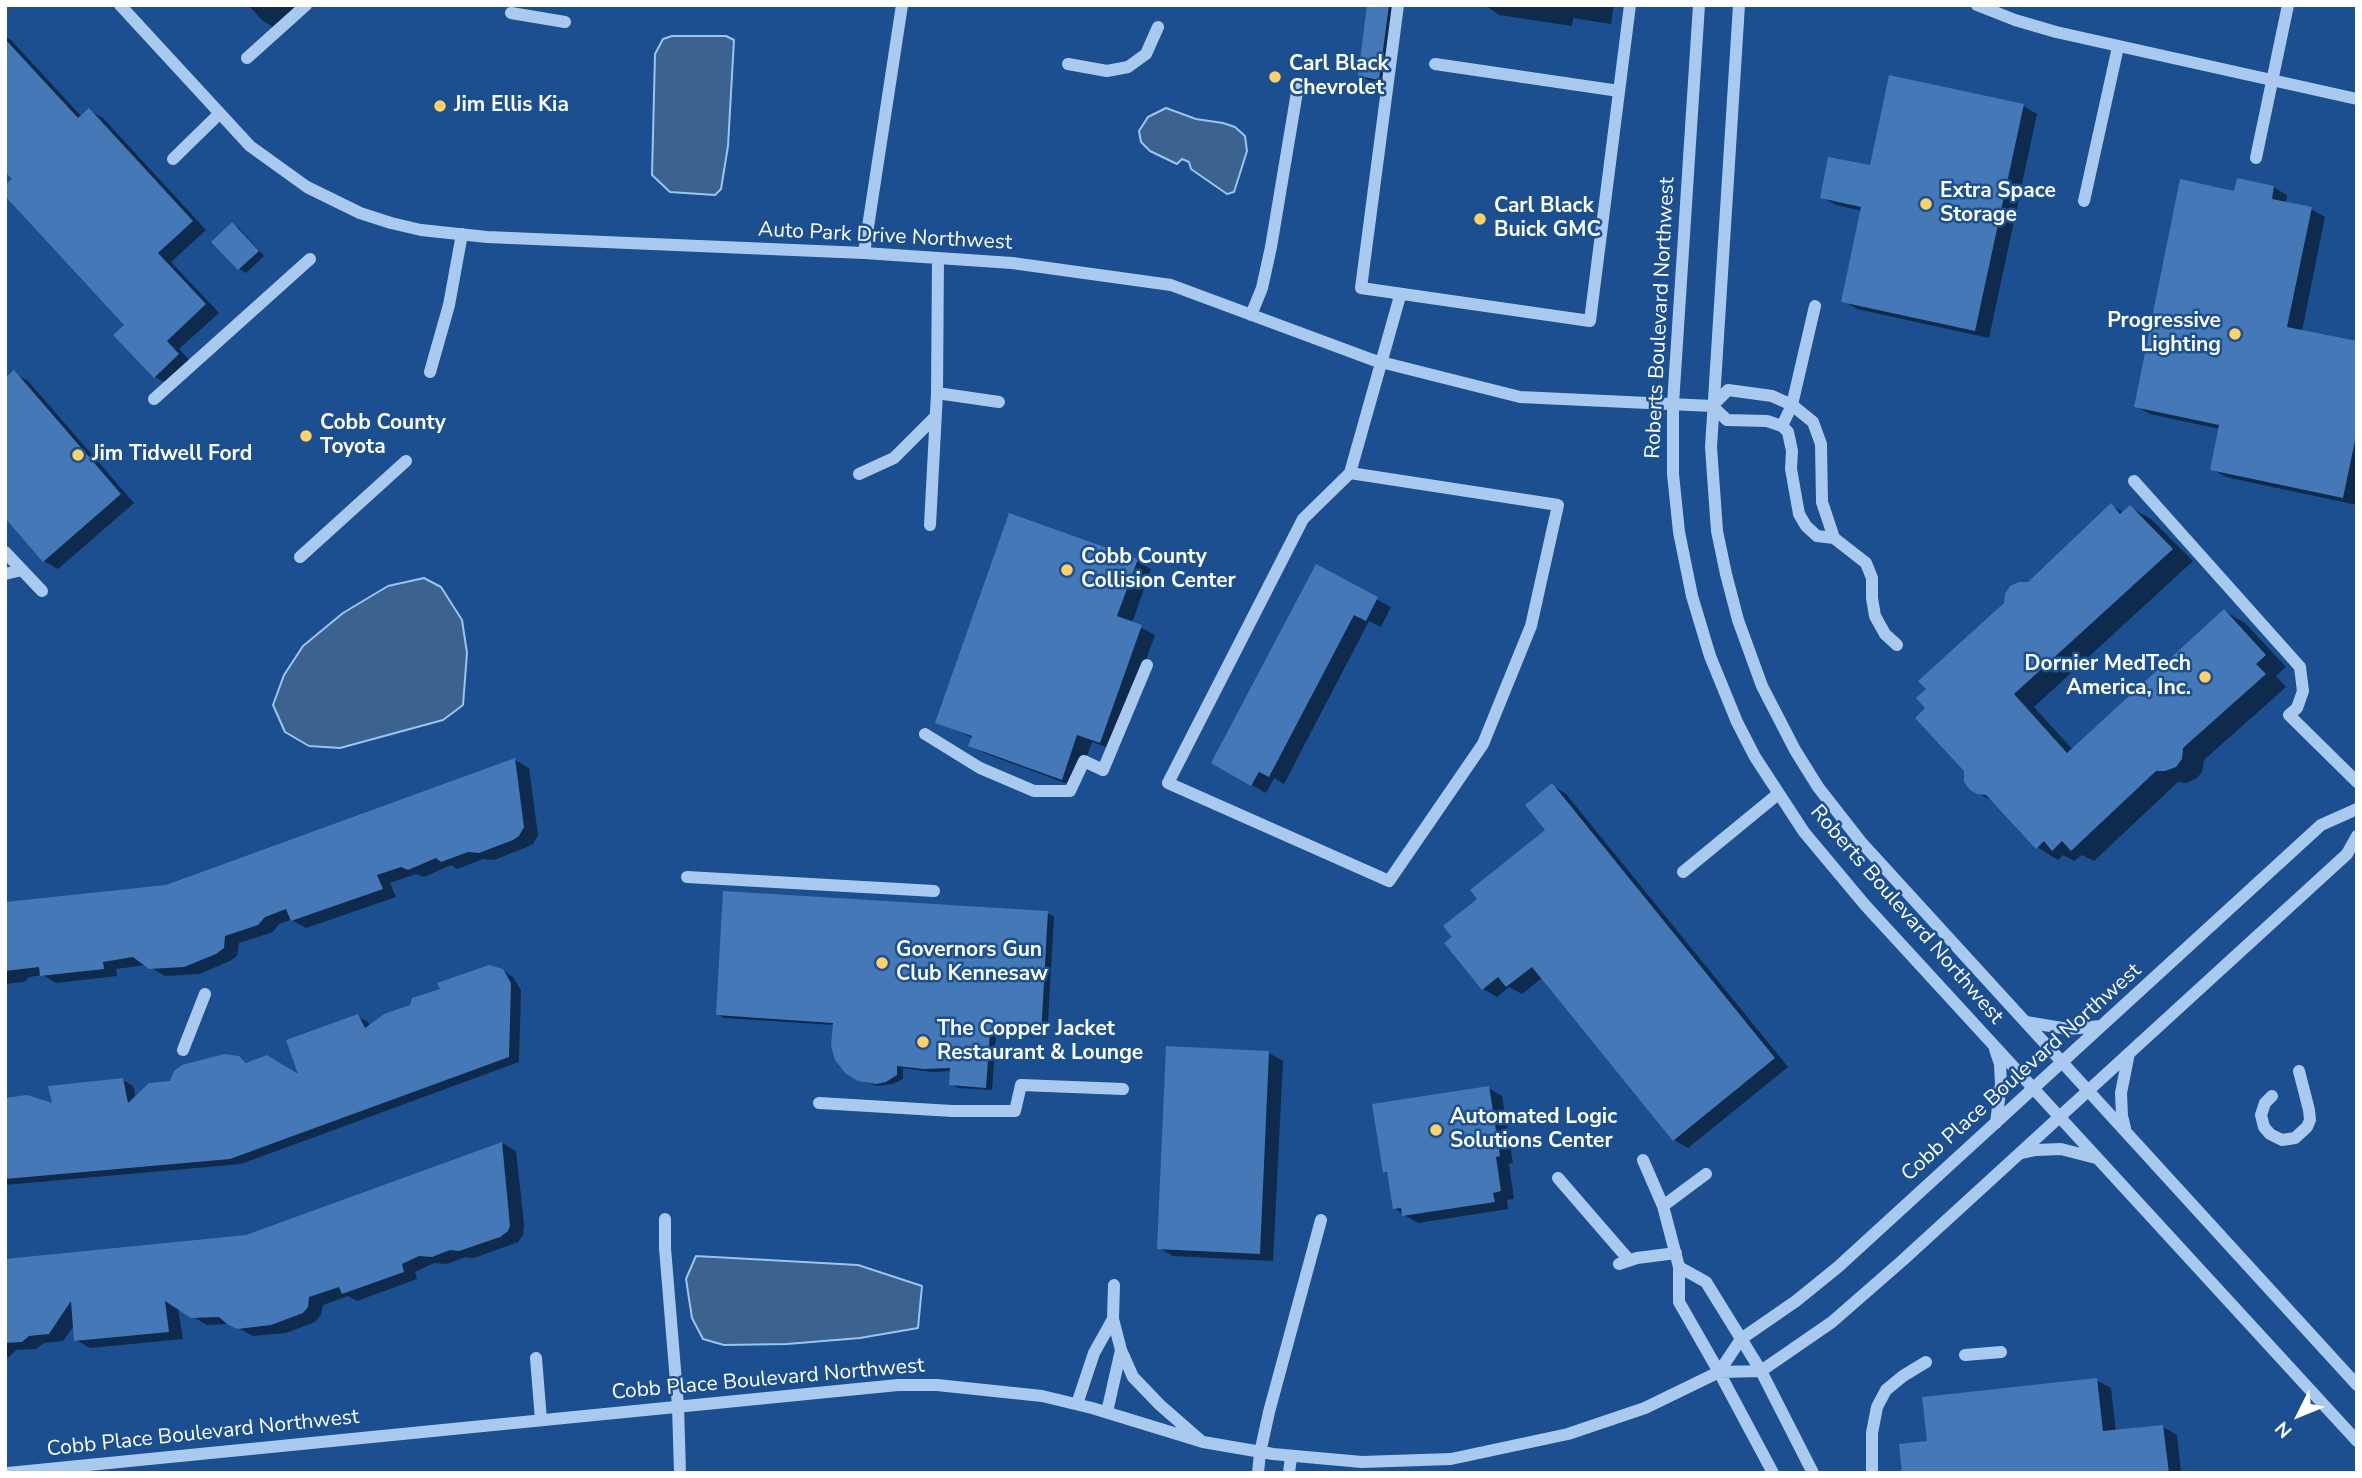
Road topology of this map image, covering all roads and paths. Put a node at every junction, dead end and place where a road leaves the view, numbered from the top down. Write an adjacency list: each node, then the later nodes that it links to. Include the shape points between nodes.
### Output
1 (120, 5): 21 (street, Auto Park Drive Northwest)
2 (306, 5): 14 (street)
3 (902, 5): 26 (street)
4 (1398, 5): 29 (street, via 1362,288)
5 (1629, 5): 19 (street)
6 (1699, 5): 37 (street, Roberts Boulevard Northwest)
7 (1739, 5): 39 (street, Roberts Boulevard Northwest)
8 (1977, 5): 13 (street)
9 (2288, 5): 17 (street)
10 (511, 13): 11 (street)
11 (565, 22)
12 (1158, 27): 15 (street, via 1146,54 1128,67 1107,71)
13 (2118, 47): 17 (street); 24 (street)
14 (247, 58)
15 (1069, 64)
16 (1435, 64): 19 (street)
17 (2271, 81): 20 (street); 22 (street)
18 (1298, 86): 31 (street, via 1271,247)
19 (1619, 91): 29 (street, via 1590,321)
20 (2357, 99)
21 (219, 114): 23 (street); 25 (street, Auto Park Drive Northwest, via 281,170 335,201 391,223)
22 (2256, 158)
23 (173, 159)
24 (2084, 201)
25 (461, 234): 26 (street, Auto Park Drive Northwest); 33 (street, via 449,305)
26 (864, 253): 27 (street, Auto Park Drive Northwest)
27 (938, 258): 31 (street, Auto Park Drive Northwest, via 1012,262 1171,285); 34 (street)
28 (310, 259): 35 (street)
29 (1400, 296): 32 (street)
30 (1815, 306): 38 (street)
31 (1251, 315): 32 (street, Auto Park Drive Northwest)
32 (1382, 362): 37 (street, Auto Park Drive Northwest, via 1520,397); 43 (street)
33 (430, 372)
34 (937, 393): 36 (street); 40 (street)
35 (154, 399)
36 (999, 402)
37 (1673, 404): 39 (street, Auto Park Drive Northwest); 57 (street, Roberts Boulevard Northwest, via 1675,503 1692,596 1721,688)
38 (1792, 405): 39 (street, via 1772,396 1728,390); 41 (street); 47 (street, via 1813,422 1818,433 1822,502)
39 (1712, 406): 41 (street, via 1727,421 1767,421); 64 (street, Roberts Boulevard Northwest, via 1717,531 1731,597 1762,686 1818,787)
40 (936, 416): 44 (street, via 894,458); 46 (street)
41 (1782, 426): 47 (street, via 1790,438 1799,514 1817,536)
42 (406, 461): 49 (street)
43 (1350, 473): 43 (street, via 1558,505 1531,625 1483,744 1389,881 1168,783 1303,519)
44 (859, 474)
45 (2134, 481): 56 (street, via 2300,667 2303,691 2290,715)
46 (930, 525)
47 (1834, 538): 53 (street, via 1866,563 1875,616)
48 (5, 552): 50 (street)
49 (300, 557)
50 (22, 570): 51 (street); 52 (street)
51 (5, 574)
52 (41, 591)
53 (1896, 645)
54 (1147, 665): 55 (street, via 1103,770 1084,761 1070,791 1034,791 979,768)
55 (925, 734)
56 (2357, 782)
57 (1778, 794): 60 (street); 66 (street, Roberts Boulevard Northwest, via 1856,894)
58 (2357, 809): 65 (street, Cobb Place Boulevard Northwest, via 2321,825)
59 (2357, 836): 68 (street, via 2347,854)
60 (1683, 872)
61 (687, 877): 62 (street)
62 (934, 891)
63 (205, 994): 67 (street)
64 (2025, 1022): 65 (street, via 2068,1029); 69 (street, Roberts Boulevard Northwest)
65 (2101, 1026): 69 (street, Cobb Place Boulevard Northwest)
66 (1994, 1045): 71 (street, Roberts Boulevard Northwest); 77 (street, via 2001,1074)
67 (183, 1050)
68 (2129, 1053): 73 (street); 78 (street, via 2121,1105)
69 (2062, 1062): 71 (street, Cobb Place Boulevard Northwest); 73 (street, Roberts Boulevard Northwest)
70 (2299, 1071): 74 (street, via 2310,1120 2295,1138 2282,1140 2264,1127 2264,1103)
71 (2034, 1088): 76 (street, Roberts Boulevard Northwest); 77 (street, Cobb Place Boulevard Northwest)
72 (1123, 1089): 75 (street, via 1021,1085 1015,1111)
73 (2088, 1091): 76 (street); 78 (street, Roberts Boulevard Northwest)
74 (2272, 1096)
75 (819, 1103)
76 (2060, 1116): 79 (street); 80 (street, Roberts Boulevard Northwest)
77 (1996, 1123): 91 (street, Cobb Place Boulevard Northwest, via 1838,1267)
78 (2128, 1135): 99 (street, Roberts Boulevard Northwest)
79 (2018, 1155): 80 (street, via 2061,1149); 97 (street, via 1860,1299)
80 (2098, 1158): 104 (street, Roberts Boulevard Northwest)
81 (1643, 1160): 84 (street)
82 (1706, 1174): 84 (street)
83 (1558, 1178): 87 (street, via 1624,1262)
84 (1663, 1206): 87 (street)
85 (665, 1219): 101 (street)
86 (1321, 1220): 106 (street)
87 (1676, 1253): 88 (street)
88 (1679, 1267): 91 (street, via 1706,1282); 98 (street, via 1679,1303)
89 (1114, 1285): 90 (street)
90 (1113, 1319): 92 (street); 100 (street, via 1094,1353)
91 (1741, 1339): 97 (street); 98 (street, Cobb Place Boulevard Northwest)
92 (1121, 1350): 102 (street); 105 (street, via 1143,1389)
93 (2001, 1352): 94 (street)
94 (1965, 1355)
95 (537, 1358): 103 (street)
96 (1926, 1362): 114 (street, via 1886,1390 1877,1407)
97 (1761, 1371): 98 (street, Cobb Place Boulevard Northwest); 113 (street)
98 (1719, 1372): 107 (street, Cobb Place Boulevard Northwest, via 1620,1418 1568,1434 1451,1458 1362,1462); 112 (street)
99 (2357, 1385)
100 (1077, 1404): 101 (street, Cobb Place Boulevard Northwest, via 937,1385); 102 (street, Cobb Place Boulevard Northwest)
101 (678, 1406): 103 (street, Cobb Place Boulevard Northwest); 109 (street)
102 (1107, 1412): 105 (street, Cobb Place Boulevard Northwest)
103 (541, 1420): 108 (street, Cobb Place Boulevard Northwest)
104 (2357, 1441)
105 (1203, 1442): 106 (street, Cobb Place Boulevard Northwest)
106 (1260, 1453): 107 (street, Cobb Place Boulevard Northwest); 110 (street)
107 (1291, 1457): 111 (street)
108 (8, 1473)
109 (680, 1473)
110 (1258, 1473)
111 (1289, 1473)
112 (1773, 1473)
113 (1813, 1473)
114 (1872, 1473)

